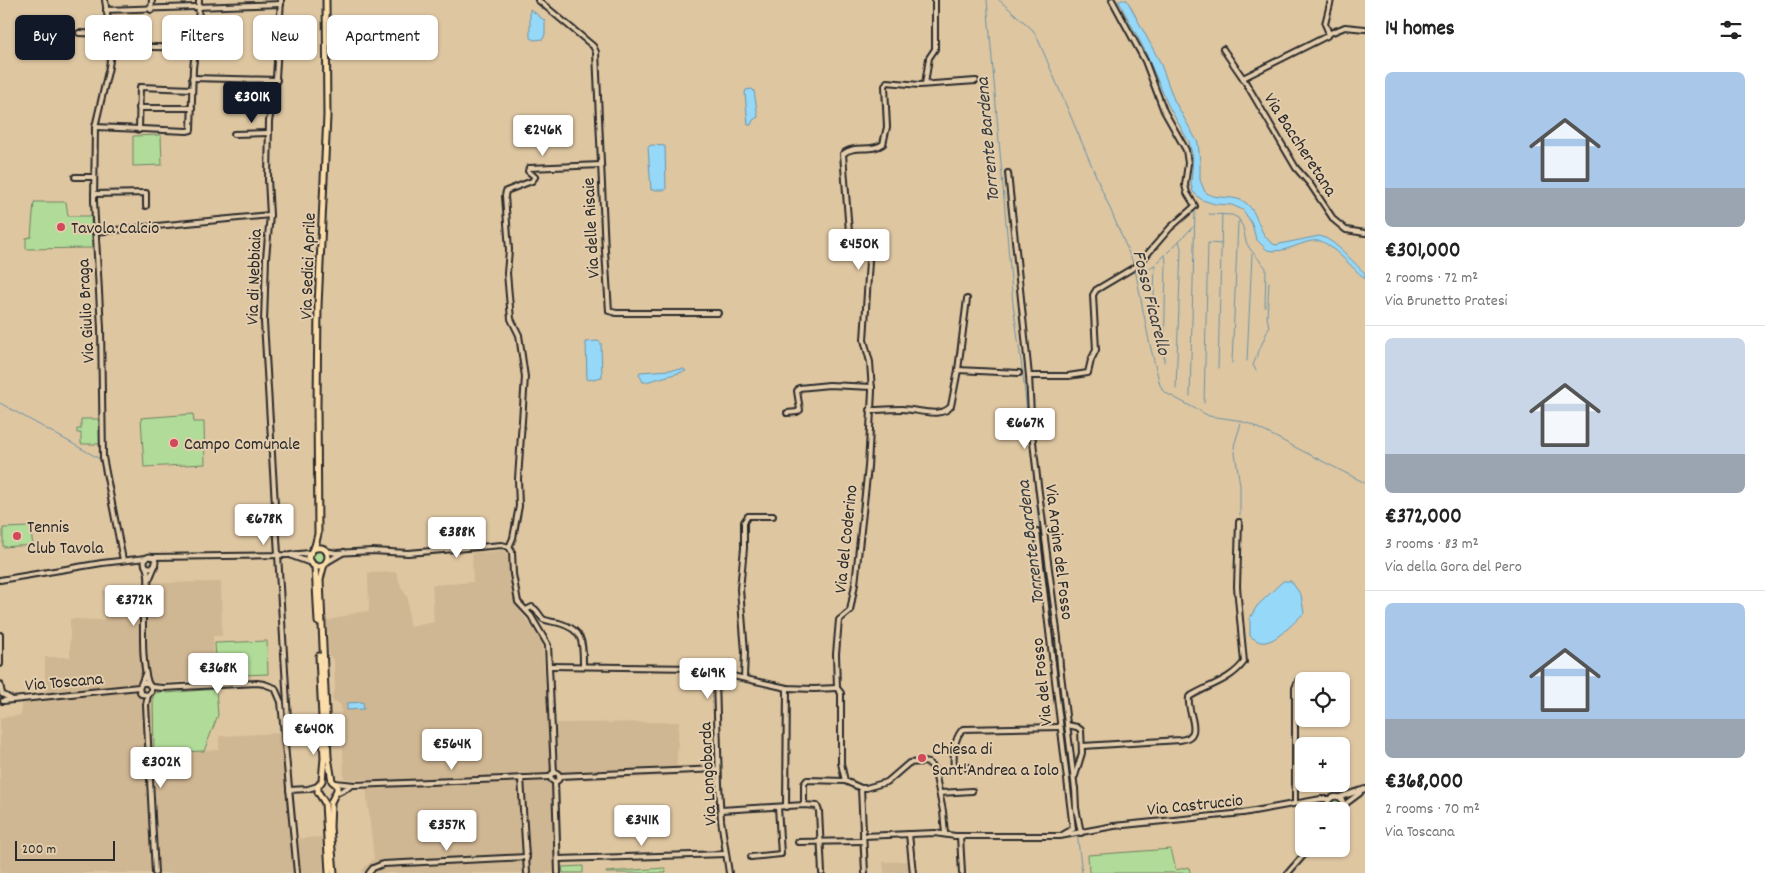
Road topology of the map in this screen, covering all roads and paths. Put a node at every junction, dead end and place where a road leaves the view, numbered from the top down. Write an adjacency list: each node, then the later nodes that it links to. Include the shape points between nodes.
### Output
1 (105, 0): 11 (street, Via Giulio Braga)
2 (152, 0): 12 (street)
3 (199, 0): 10 (street)
4 (326, 0): 54 (main road, Via Sedici Aprile, via 327,116 318,306)
5 (538, 0): 34 (street, Via delle Risaie, via 596,52)
6 (935, 0): 26 (street, via 935,49 929,58)
7 (1112, 0): 47 (street, via 1145,61 1164,111 1186,150 1185,185 1195,206 1170,228 1138,265 1096,290 1096,350 1088,372 1068,376)
8 (1330, 0): 18 (street, via 1326,24)
9 (281, 2): 10 (street); 24 (street, Via di Nebbiaia)
10 (199, 8): 12 (street); 14 (street)
11 (106, 10): 12 (street); 13 (street, Via Giulio Braga)
12 (151, 10)
13 (107, 15)
14 (198, 15)
15 (1365, 28): 18 (street, via 1345,27)
16 (79, 33): 17 (street)
17 (85, 33)
18 (1328, 34): 23 (street)
19 (1223, 49): 23 (street, Via Baccheretana)
20 (110, 60): 30 (street, Via Giulio Braga)
21 (194, 60): 22 (street)
22 (192, 78): 24 (street); 27 (street)
23 (1243, 78): 42 (street, Via Baccheretana, via 1296,168 1334,220 1346,230)
24 (277, 80): 32 (street, Via di Nebbiaia)
25 (976, 80): 26 (street)
26 (926, 84): 48 (street, Via del Coderino, via 887,82 887,127 883,144 876,148 850,149 842,156 850,245 854,251 868,256 869,261 864,340)
27 (192, 89): 28 (street, via 140,88); 29 (street)
28 (140, 108): 29 (street); 31 (street)
29 (192, 108): 31 (street, via 191,130)
30 (95, 127): 31 (street); 37 (street, Via Giulio Braga)
31 (139, 130)
32 (269, 133): 33 (street); 40 (street, Via di Nebbiaia)
33 (234, 134)
34 (601, 165): 44 (street, Via delle Risaie, via 609,311); 55 (street, via 529,168 535,177 532,181 506,191 511,319 519,335 525,377 519,506)
35 (1008, 173): 47 (street, Via Argine del Fosso)
36 (74, 176): 37 (street)
37 (94, 177): 38 (street, Via Giulio Braga)
38 (94, 194): 39 (street, via 146,193); 41 (street, Via Giulio Braga)
39 (146, 206)
40 (270, 216): 41 (street); 59 (street, Via di Nebbiaia, via 265,344)
41 (95, 232): 62 (street, Via Giulio Braga, via 102,328 103,457)
42 (1365, 233)
43 (967, 299): 45 (street)
44 (718, 313)
45 (958, 370): 46 (street); 49 (street, via 951,406 946,411)
46 (1019, 373)
47 (1029, 376): 87 (street, Via Argine del Fosso, via 1032,433)
48 (872, 387): 49 (street, Via del Coderino); 50 (street, via 829,385 799,388 800,410)
49 (870, 410): 79 (street, Via del Coderino, via 868,468 855,584 850,611 839,620)
50 (787, 413)
51 (773, 516): 76 (street, via 750,516 744,522 740,588)
52 (1239, 522): 89 (street, via 1237,587 1244,662 1225,680 1189,696 1194,728 1189,738)
53 (1037, 532): 88 (street, Via del Fosso)
54 (318, 534): 56 (main road); 57 (main road)
55 (508, 547): 58 (street, via 408,553); 69 (street, via 512,552 517,598)
56 (325, 549): 57 (main road, via 318,547); 58 (street, via 336,553); 64 (main road, via 328,556)
57 (311, 551): 60 (street); 66 (main road, via 308,559)
58 (346, 551): 64 (street)
59 (279, 555): 60 (street); 61 (street); 86 (street, Via di Nebbiaia, via 288,720)
60 (290, 555): 66 (street)
61 (167, 557): 63 (street); 65 (street)
62 (123, 560): 63 (street); 67 (street)
63 (147, 561): 65 (street, via 155,560); 65 (street, via 150,568); 68 (street)
64 (325, 564): 66 (main road); 99 (main road, via 320,580 328,757)
65 (155, 565): 68 (street)
66 (313, 565): 102 (main road, via 324,758)
67 (0, 580)
68 (148, 582): 74 (street, via 143,616)
69 (526, 610): 72 (street, via 546,639); 73 (street, via 532,607 543,618 575,630 583,643)
70 (0, 635): 71 (street)
71 (0, 664)
72 (550, 666): 73 (street); 93 (street)
73 (583, 666): 75 (street, via 696,668)
74 (145, 674): 81 (street); 81 (street, via 143,683)
75 (718, 674): 76 (street); 91 (street, Via Longobarda)
76 (744, 678): 78 (street)
77 (0, 684): 83 (street, via 2,694)
78 (788, 688): 79 (street); 122 (street)
79 (836, 688): 98 (street, Via del Coderino, via 841,693 841,763)
80 (1295, 688): 119 (street)
81 (146, 690): 83 (street, Via Toscana); 86 (street, via 264,684 275,688 281,702); 137 (street)
82 (0, 696): 84 (street)
83 (13, 699): 84 (street, Via Toscana)
84 (3, 701): 85 (street)
85 (0, 705)
86 (283, 721): 105 (street)
87 (1067, 725): 89 (street, via 1080,729); 106 (street, Via Argine del Fosso)
88 (1060, 727): 92 (street, via 962,729 954,750); 128 (street, Via del Fosso, via 1072,829)
89 (1083, 746): 106 (street, via 1075,773)
90 (969, 767): 92 (street)
91 (718, 769): 95 (street); 123 (street, Via Longobarda)
92 (954, 770): 94 (street)
93 (554, 773): 95 (street); 96 (street)
94 (936, 774): 103 (street, via 929,763 911,763 887,782); 108 (street)
95 (559, 776): 100 (street)
96 (550, 777): 97 (street); 100 (street)
97 (521, 778): 101 (street); 135 (street)
98 (845, 780): 103 (street); 120 (street, via 806,781)
99 (333, 782): 101 (street); 102 (main road); 109 (main road, via 337,787)
100 (555, 782): 136 (street)
101 (355, 784): 109 (street)
102 (320, 786): 105 (street); 111 (main road)
103 (861, 788): 129 (street)
104 (1365, 789): 110 (street, Via Castruccio); 118 (street)
105 (289, 790): 138 (street)
106 (1075, 790): 124 (street)
107 (972, 791): 108 (street)
108 (940, 793): 126 (street)
109 (336, 795): 111 (main road); 140 (main road, via 331,802 330,827)
110 (1340, 797): 112 (street, Via Castruccio); 117 (street)
111 (324, 799): 139 (main road)
112 (1330, 799): 113 (street, Via Castruccio); 116 (street)
113 (1312, 801): 114 (street, Via Castruccio); 115 (street, Via Castruccio)
114 (1304, 802)
115 (1324, 802)
116 (1330, 802)
117 (1343, 802)
118 (1348, 802)
119 (1295, 803): 124 (street, Via Castruccio, via 1243,813 1114,826)
120 (804, 805): 122 (street); 130 (street, via 818,808)
121 (778, 807): 122 (street); 123 (street); 133 (street, via 781,854)
122 (786, 807)
123 (721, 810): 132 (street, Via Longobarda)
124 (1081, 833): 128 (street, Via Castruccio)
125 (909, 834): 126 (street, Via Castruccio); 129 (street, Via Castruccio); 147 (street)
126 (945, 834): 127 (street, Via Castruccio)
127 (960, 836): 128 (street, Via Castruccio); 148 (street)
128 (1060, 836)
129 (863, 839): 130 (street, Via Castruccio); 146 (street)
130 (820, 841): 131 (street, Via Castruccio); 145 (street)
131 (798, 842)
132 (726, 854): 136 (street); 144 (street, Via Longobarda)
133 (752, 857)
134 (1302, 857): 149 (street)
135 (527, 858): 141 (street, via 383,864); 142 (street)
136 (558, 859): 143 (street)
137 (155, 873)
138 (297, 873)
139 (329, 873)
140 (334, 873)
141 (369, 873)
142 (527, 873)
143 (558, 873)
144 (729, 873)
145 (822, 873)
146 (865, 873)
147 (913, 873)
148 (962, 873)
149 (1288, 873)

